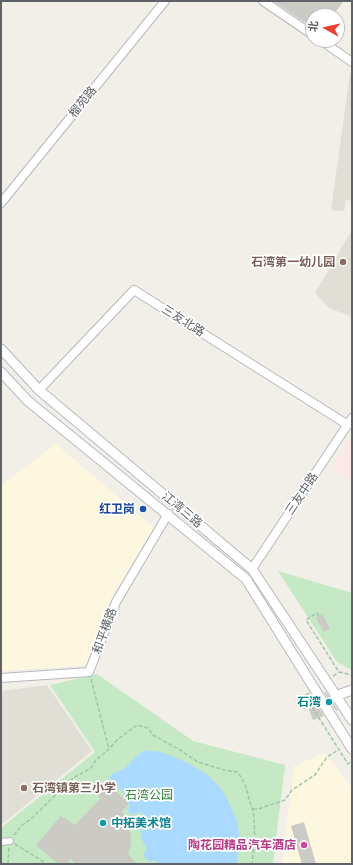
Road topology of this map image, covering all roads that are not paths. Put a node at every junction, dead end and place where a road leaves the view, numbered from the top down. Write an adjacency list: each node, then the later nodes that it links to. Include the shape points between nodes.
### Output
1 (165, 1): 6 (street, 榴苑路)
2 (263, 1): 3 (street)
3 (305, 30)
4 (332, 48): 5 (street)
5 (352, 62)
6 (1, 203)
7 (1, 349): 9 (main road, 江湾三路)
8 (1, 372): 11 (main road, 江湾三路, via 28,401)
9 (39, 390): 10 (street, 三友北路, via 134,290); 12 (main road, 江湾三路)
10 (350, 422): 12 (street, 三友中路)
11 (168, 514): 13 (street, 和平横路, via 116,602 90,672); 16 (main road, 江湾三路, via 246,579)
12 (252, 569): 15 (main road, 江湾三路)
13 (1, 678)
14 (352, 690): 15 (main road)
15 (335, 696): 16 (main road); 17 (main road, 江湾三路)
16 (327, 710): 17 (main road); 18 (main road, 江湾三路)
17 (351, 716)
18 (352, 749)
19 (10, 841): 20 (street)
20 (1, 842)

